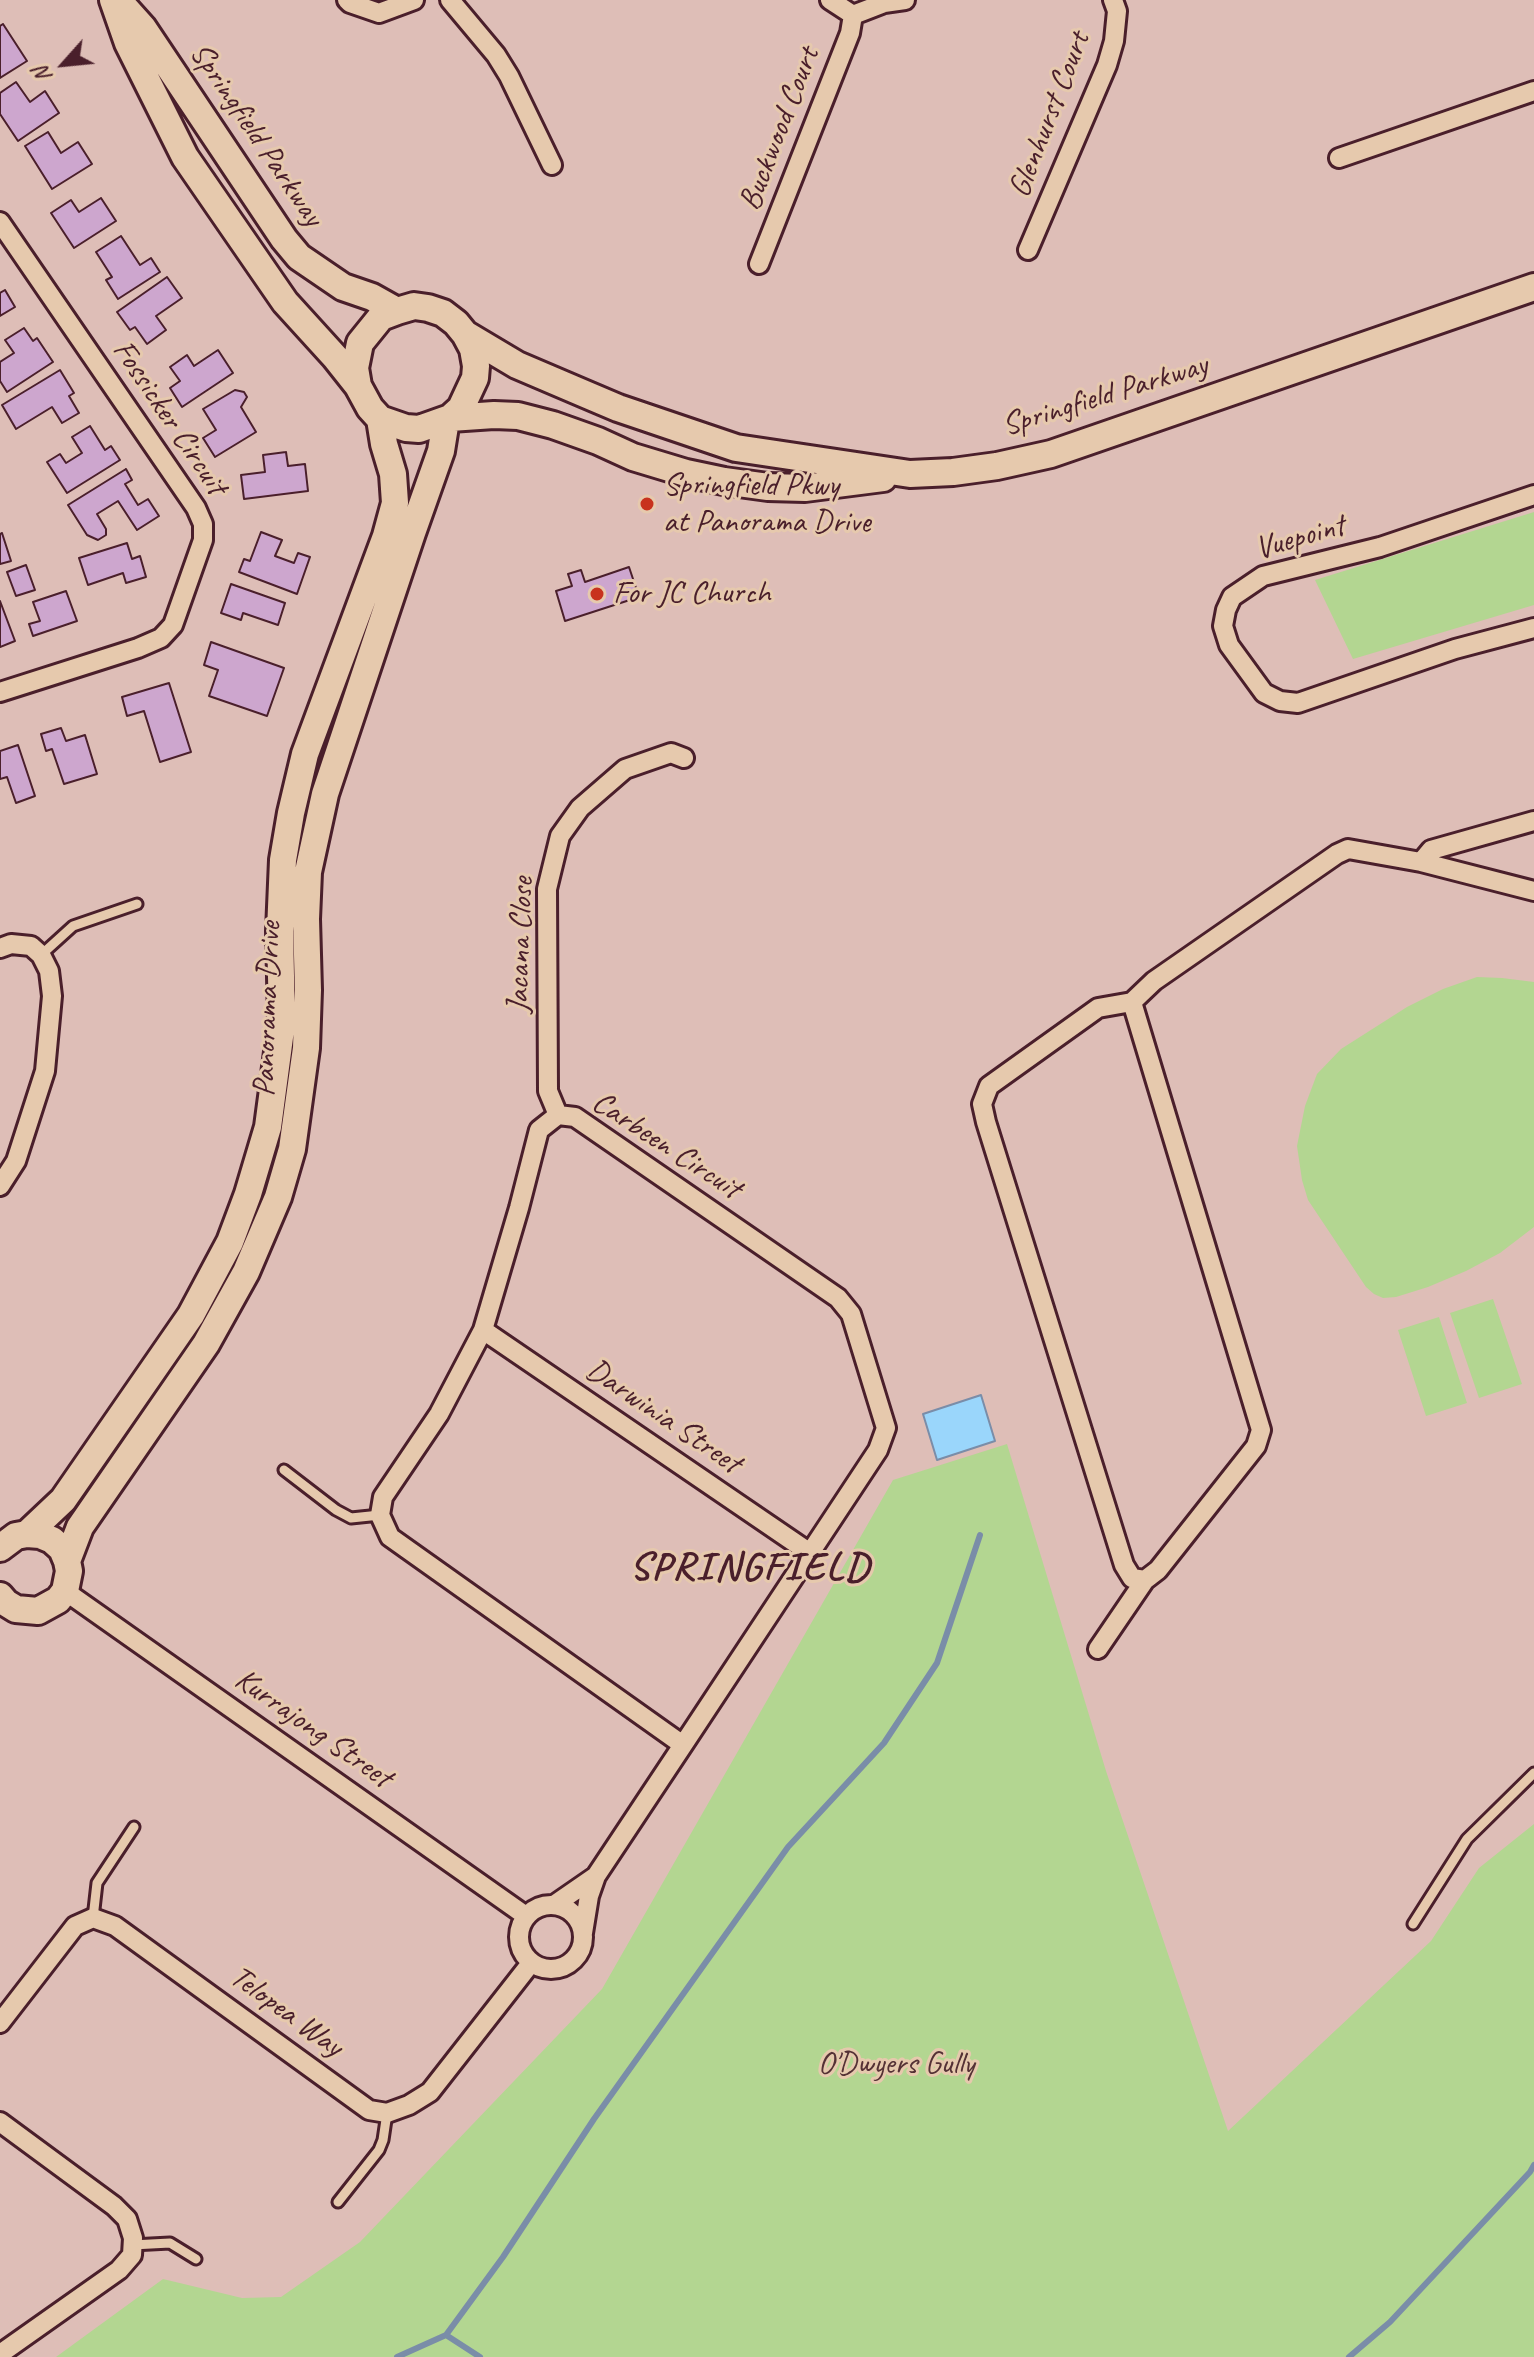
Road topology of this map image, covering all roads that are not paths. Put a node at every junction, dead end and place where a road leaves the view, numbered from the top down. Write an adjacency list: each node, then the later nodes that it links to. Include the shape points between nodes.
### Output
1 (116, 0): 16 (main road, Springfield Parkway, via 143,28 299,257 343,287); 18 (main road, via 128,43 185,157 285,302)
2 (347, 0): 3 (street, via 379,13)
3 (414, 0)
4 (450, 0): 11 (street, via 509,76)
5 (830, 0): 8 (street)
6 (905, 0): 8 (street)
7 (1113, 0): 13 (street, Glenhurst Court, via 1117,11 1107,65)
8 (853, 15): 14 (street, Buckwood Court)
9 (1534, 91): 10 (street)
10 (1339, 158)
11 (552, 165)
12 (0, 222): 24 (street, Fossicker Circuit, via 196,508 203,540 173,625 161,638)
13 (1028, 250)
14 (759, 264)
15 (1534, 287): 21 (main road, Springfield Parkway, via 1051,454 968,470)
16 (397, 311): 17 (main road, via 414,306 443,313); 18 (main road, via 381,317 360,343)
17 (465, 334): 20 (main road, via 473,349 475,378 461,408); 21 (main road, Springfield Parkway, via 517,365 596,399 736,448)
18 (358, 386): 19 (main road)
19 (380, 419): 20 (main road, via 419,429); 38 (main road, Panorama Drive, via 395,503 305,754 291,813 280,917 282,1022 268,1127 248,1194 230,1242 191,1315 63,1500)
20 (448, 419): 21 (main road, via 518,416 686,473 768,487 829,486); 41 (main road, Panorama Drive, via 321,810 308,872 306,1048 292,1149 278,1197 246,1272 206,1344 80,1527)
21 (910, 474)
22 (1534, 495): 23 (street, Vuepoint, via 1380,547 1263,576 1232,597 1223,626 1229,645 1264,693 1298,703)
23 (1534, 628)
24 (0, 692)
25 (684, 758): 33 (street, Jacana Close, via 671,753 625,769 580,808 560,836 547,889 548,1091)
26 (1534, 821): 27 (street, via 1431,850)
27 (1421, 862): 28 (street); 32 (street, via 1348,849 1337,854 1154,981)
28 (1534, 891)
29 (137, 904): 31 (lane, via 73,926)
30 (0, 948): 31 (street, via 31,946)
31 (41, 955): 34 (street, via 52,996 45,1071 16,1161)
32 (1132, 1002): 42 (street, via 1261,1430 1256,1446); 42 (street, via 1098,1008 989,1086 982,1104 1124,1565 1132,1578)
33 (558, 1115): 35 (street, Carbeen Circuit, via 539,1130); 40 (street, Carbeen Circuit, via 575,1117 838,1298 851,1314 886,1428 878,1450)
34 (0, 1186)
35 (483, 1330): 37 (street, Carbeen Circuit, via 439,1414 383,1497); 40 (street, Darwinia Street)
36 (284, 1470): 37 (lane, via 351,1518)
37 (380, 1515): 46 (street, via 390,1537)
38 (27, 1534): 39 (main road, Panorama Drive); 41 (main road, via 52,1540)
39 (0, 1548)
40 (810, 1553): 46 (street, Carbeen Circuit)
41 (67, 1561): 43 (main road, Panorama Drive)
42 (1145, 1580): 45 (street)
43 (65, 1591): 44 (main road, via 38,1611); 51 (street, Kurrajong Street)
44 (2, 1604)
45 (1098, 1649)
46 (683, 1745): 49 (street, Carbeen Circuit)
47 (1534, 1773): 53 (lane, via 1467,1839)
48 (134, 1827): 52 (lane, via 97,1883)
49 (596, 1876): 50 (street, Carbeen Circuit); 54 (street, Carbeen Circuit)
50 (554, 1905): 51 (street); 54 (street, via 573,1913)
51 (526, 1916): 55 (street, via 519,1945)
52 (93, 1918): 56 (street, via 75,1926); 57 (street, Telopea Way, via 115,1926 369,2110)
53 (1413, 1924)
54 (583, 1933): 55 (street, via 572,1963 551,1970)
55 (531, 1963): 57 (street, via 430,2092)
56 (0, 2023)
57 (387, 2113): 59 (lane, via 379,2150)
58 (0, 2122): 60 (street, via 114,2206 127,2219)
59 (338, 2202)
60 (132, 2245): 61 (lane, via 170,2243); 62 (street, via 132,2255 119,2270)
61 (196, 2259)
62 (0, 2354)

